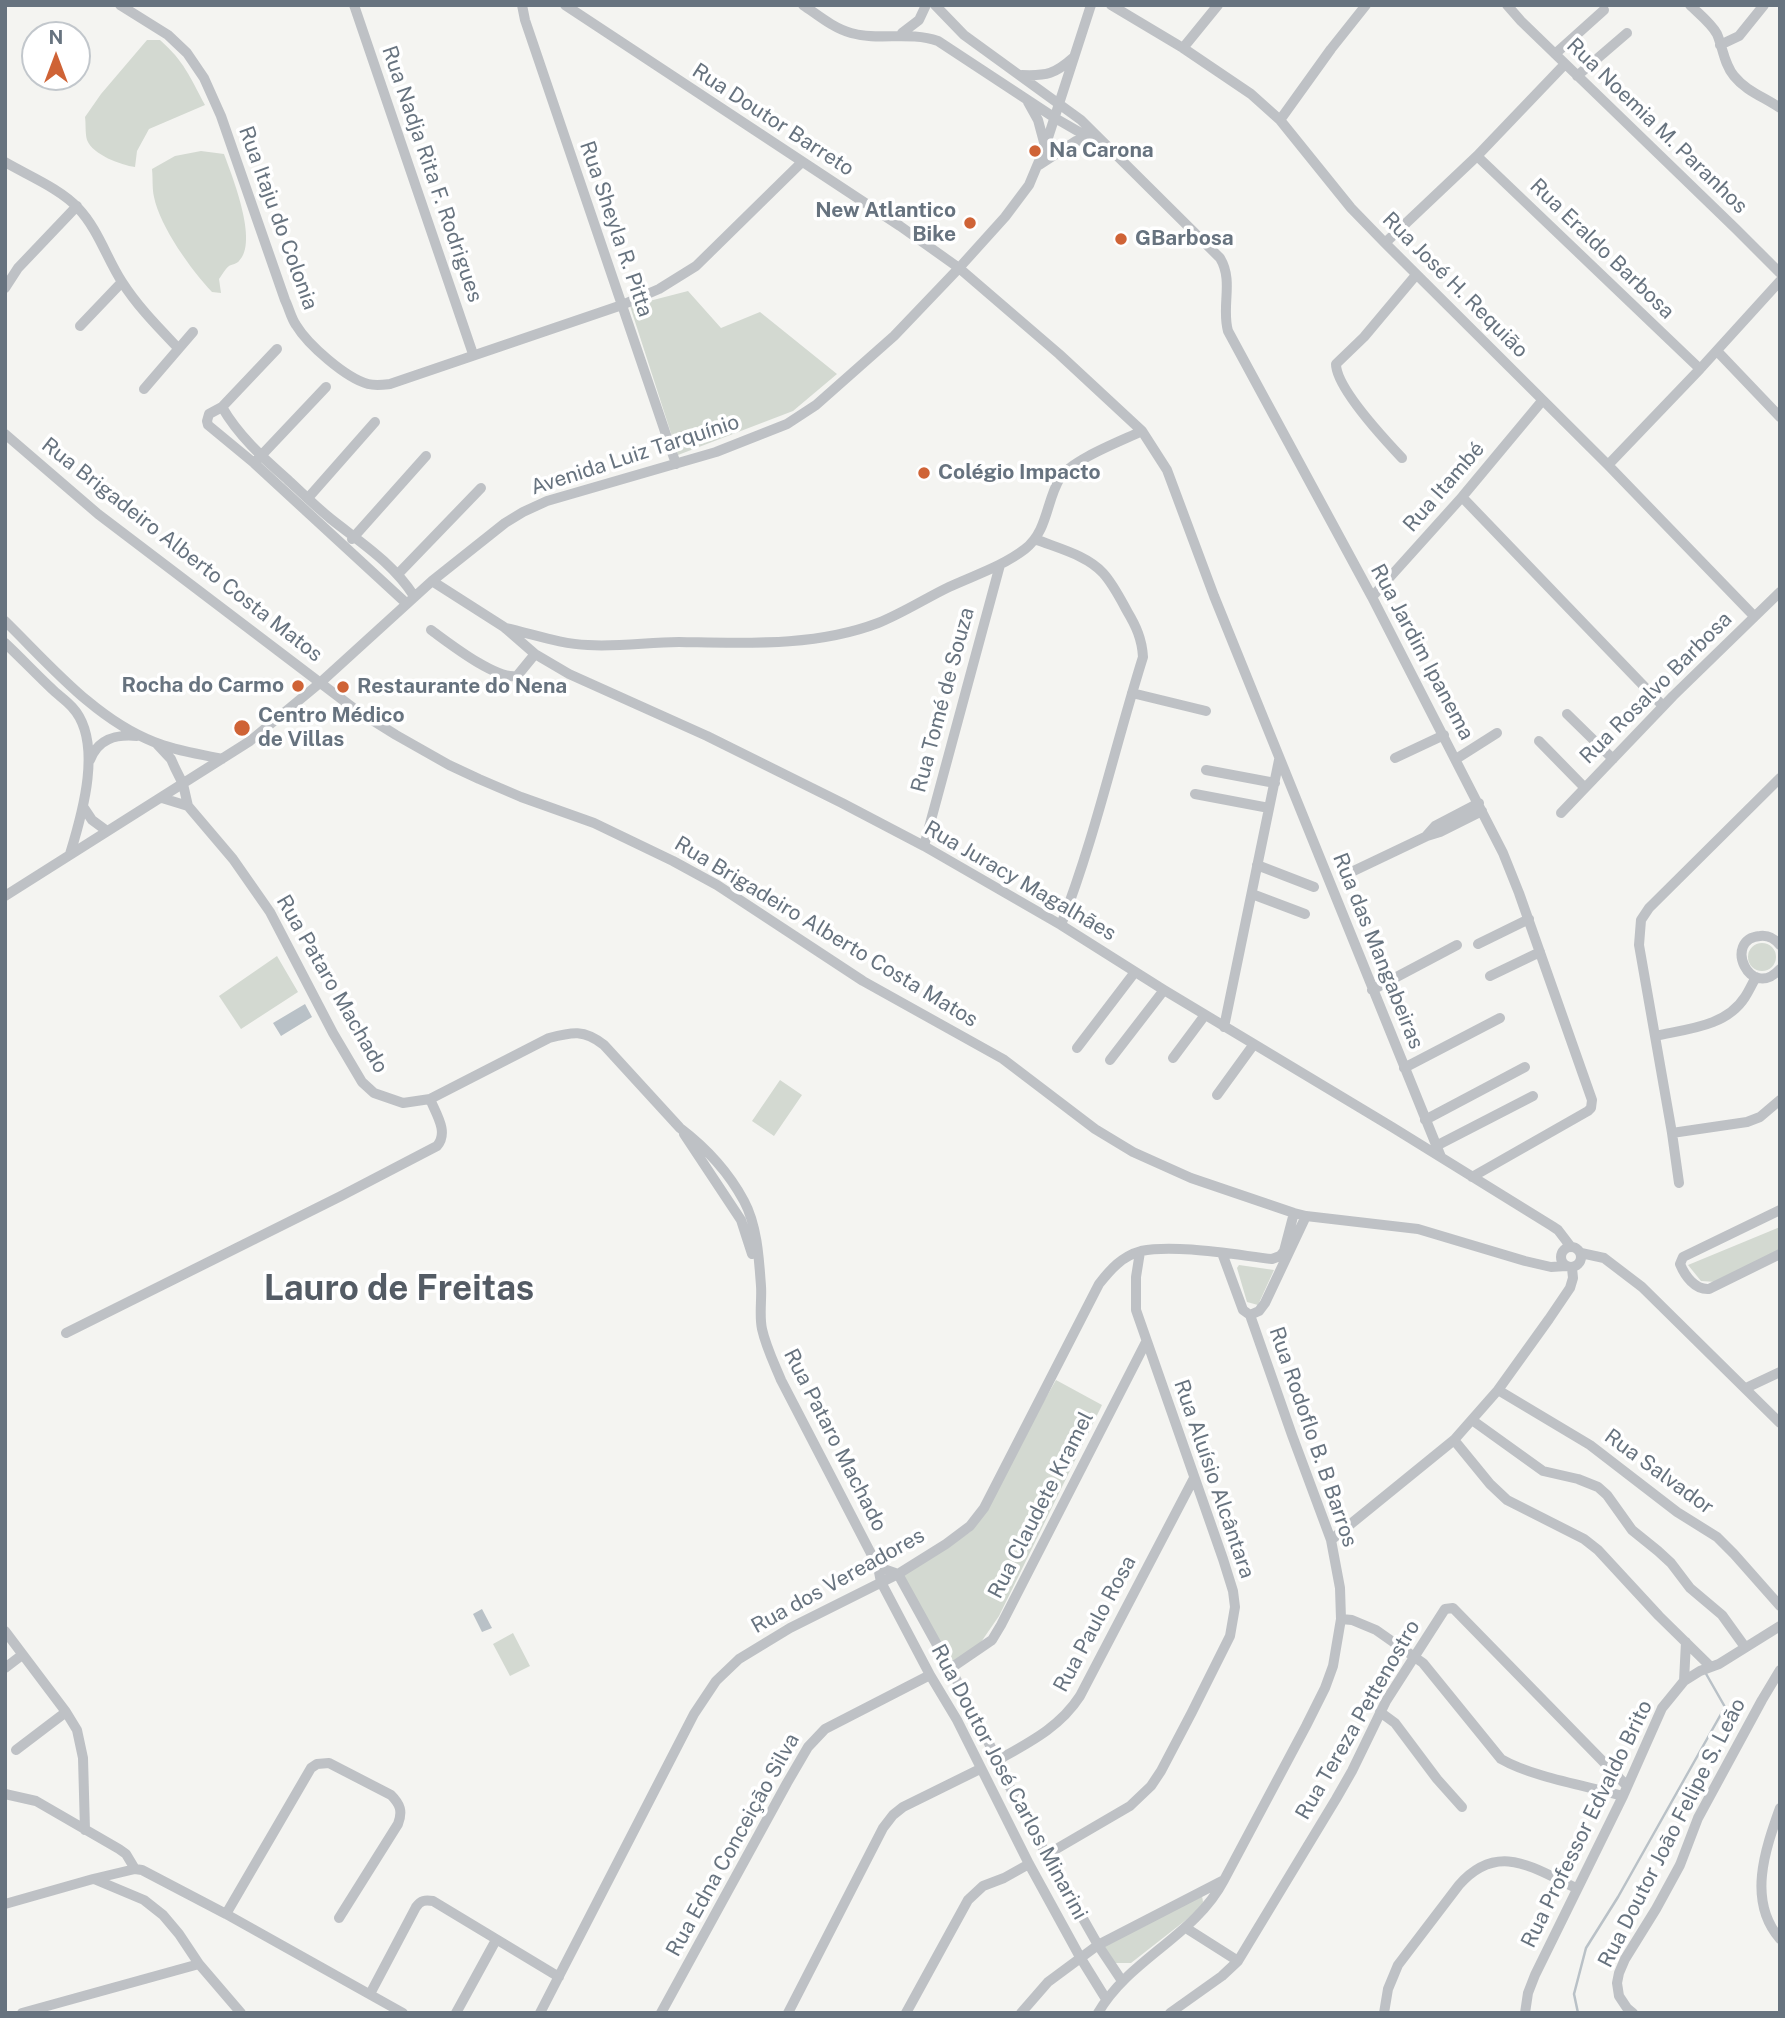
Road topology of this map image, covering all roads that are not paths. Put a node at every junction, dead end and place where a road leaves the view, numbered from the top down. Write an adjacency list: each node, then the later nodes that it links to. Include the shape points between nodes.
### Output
1 (120, 5): 53 (street, Rua Itaju do Colonia, via 168,35 187,52 204,78 285,300 312,345 357,380 378,386)
2 (354, 5): 53 (street, Rua Nadja Rita F. Rodrigues)
3 (522, 5): 47 (street, Rua Sheyla R. Pitta)
4 (565, 5): 37 (street, Rua Doutor Barreto)
5 (803, 5): 17 (street, Rua Jardim Ipanema, via 853,34)
6 (926, 5): 17 (street, via 919,20)
7 (935, 5): 18 (street, Rua Jardim Ipanema)
8 (1091, 5): 23 (street, Avenida Luiz Tarquínio)
9 (1111, 5): 21 (street, Rua José H. Requião)
10 (1218, 5): 21 (street)
11 (1366, 5): 32 (street)
12 (1507, 5): 22 (street, Rua Noemia M. Paranhos)
13 (1690, 5): 19 (street, via 1709,23)
14 (1764, 5): 19 (street, via 1739,36)
15 (1604, 10): 22 (street)
16 (1627, 33): 26 (street)
17 (898, 35): 20 (street, Rua Jardim Ipanema, via 928,37)
18 (966, 37): 20 (street, via 951,34); 25 (street, Rua Jardim Ipanema)
19 (1720, 45): 28 (street, via 1728,67 1745,88)
20 (947, 47): 27 (street, Rua Jardim Ipanema)
21 (1183, 48): 32 (street, Rua José H. Requião, via 1251,94)
22 (1555, 54): 24 (street, Rua Noemia M. Paranhos)
23 (1075, 57): 25 (street, via 1053,74); 29 (street, Avenida Luiz Tarquínio)
24 (1565, 64): 26 (street, Rua Noemia M. Paranhos); 35 (street)
25 (1021, 75): 29 (street, Rua Jardim Ipanema)
26 (1577, 76): 42 (street, Rua Noemia M. Paranhos)
27 (1028, 101): 31 (street, Rua Jardim Ipanema); 34 (street)
28 (1774, 101): 30 (street)
29 (1060, 103): 31 (street, Avenida Luiz Tarquínio); 33 (street, Rua Jardim Ipanema)
30 (1780, 108)
31 (1055, 118): 33 (street, Rua Jardim Ipanema); 34 (street, Avenida Luiz Tarquínio)
32 (1280, 120): 40 (street, Rua José H. Requião)
33 (1097, 137): 38 (street, via 1076,141); 82 (street, Rua Jardim Ipanema, via 1220,258 1227,278 1228,331)
34 (1045, 147): 38 (street, Avenida Luiz Tarquínio)
35 (1477, 156): 40 (street); 54 (street, Rua Eraldo Barbosa)
36 (5, 162): 39 (street)
37 (802, 162): 41 (street, Rua Doutor Barreto); 47 (street, Rua Itaju do Colonia, via 696,266)
38 (1039, 165): 41 (street, Avenida Luiz Tarquínio, via 1005,217)
39 (77, 206): 45 (street); 46 (street)
40 (1385, 243): 43 (street, Rua José H. Requião)
41 (959, 268): 61 (street, Rua Doutor Barreto); 66 (street, Avenida Luiz Tarquínio, via 894,336 816,405 787,424)
42 (1780, 274)
43 (1416, 275): 57 (street, Rua José H. Requião); 64 (street, via 1336,364 1364,416)
44 (1780, 281): 52 (street)
45 (122, 282): 48 (street); 50 (street)
46 (5, 288)
47 (622, 305): 53 (street, Rua Itaju do Colonia); 66 (street, Rua Sheyla R. Pitta)
48 (80, 326)
49 (193, 332): 50 (street)
50 (178, 348): 56 (street)
51 (276, 349): 58 (street)
52 (1717, 351): 54 (street); 59 (street)
53 (473, 355)
54 (1700, 369): 67 (street)
55 (326, 387): 65 (street)
56 (144, 389)
57 (1542, 401): 67 (street, Rua José H. Requião); 69 (street, Rua Itambé)
58 (222, 407): 65 (street); 65 (street, via 209,414 208,425)
59 (1780, 417)
60 (375, 422): 70 (street)
61 (1142, 431): 74 (street, via 1064,473); 101 (street, Rua das Mangabeiras, via 1167,470)
62 (5, 434): 90 (street, Rua Brigadeiro Alberto Costa Matos, via 98,514)
63 (426, 456): 73 (street)
64 (1402, 458)
65 (258, 459): 70 (street); 72 (street)
66 (676, 464): 80 (street, Avenida Luiz Tarquínio, via 523,512)
67 (1608, 465): 84 (street, Rua José H. Requião)
68 (481, 488): 79 (street)
69 (1462, 497): 82 (street, Rua Itambé); 92 (street)
70 (308, 498): 71 (street)
71 (330, 518): 72 (street); 73 (street)
72 (323, 527): 75 (street)
73 (355, 536): 75 (street); 76 (street)
74 (1035, 539): 77 (street); 91 (street, via 1088,562 1112,584 1143,643)
75 (345, 547): 78 (street)
76 (385, 562): 78 (street); 79 (street)
77 (1000, 565): 86 (street, via 878,622 810,639 589,645); 120 (street, Rua Tomé de Souza)
78 (372, 572): 83 (street)
79 (398, 574): 83 (street)
80 (432, 580): 83 (street, Avenida Luiz Tarquínio); 86 (street, Rua Juracy Magalhães)
81 (1780, 592): 84 (street, Rua Rosalvo Barbosa)
82 (1372, 597): 96 (street, Rua Jardim Ipanema)
83 (410, 599): 90 (street, Avenida Luiz Tarquínio)
84 (1754, 616): 92 (street, Rua Rosalvo Barbosa)
85 (5, 621): 97 (street, via 75,689 111,719)
86 (504, 627): 89 (street, Rua Juracy Magalhães)
87 (431, 630): 89 (street, via 471,659 507,677 517,676)
88 (5, 643): 105 (street, via 74,708 88,739)
89 (536, 654): 120 (street, Rua Juracy Magalhães)
90 (321, 682): 104 (street, Avenida Luiz Tarquínio); 166 (street, Rua Brigadeiro Alberto Costa Matos, via 356,710 449,765 594,823 718,885 863,982 1003,1059 1133,1152 1191,1178)
91 (1132, 693): 93 (street); 129 (street)
92 (1663, 706): 103 (street, Rua Rosalvo Barbosa)
93 (1206, 711)
94 (1567, 714): 103 (street)
95 (1497, 733): 102 (street)
96 (1444, 735): 100 (street); 102 (street, Rua Jardim Ipanema)
97 (141, 736): 99 (street); 105 (street, via 109,738 94,748)
98 (1539, 741): 111 (street)
99 (157, 744): 104 (street); 106 (street)
100 (1395, 758)
101 (1280, 759): 109 (street); 139 (street, Rua das Mangabeiras)
102 (1456, 759): 115 (street, Rua Jardim Ipanema)
103 (1613, 759): 111 (street, Rua Rosalvo Barbosa)
104 (222, 760): 110 (street, Avenida Luiz Tarquínio)
105 (88, 764): 116 (street)
106 (176, 768): 110 (street, Rua Pataro Machado); 113 (street)
107 (1206, 769): 109 (street)
108 (1780, 778): 143 (street, via 1642,920 1639,945)
109 (1275, 783): 117 (street)
110 (183, 784): 113 (street, Avenida Luiz Tarquínio); 114 (street, Rua Pataro Machado)
111 (1585, 788): 118 (street, Rua Rosalvo Barbosa)
112 (1195, 794): 117 (street)
113 (164, 797): 114 (street); 119 (street, Avenida Luiz Tarquínio)
114 (188, 806): 152 (street, Rua Pataro Machado, via 270,912 362,1082 390,1099)
115 (1481, 807): 123 (street, via 1435,826 1427,836); 128 (street, Rua Jardim Ipanema)
116 (84, 808): 119 (street); 121 (street)
117 (1269, 808): 122 (street)
118 (1561, 813)
119 (107, 831): 121 (street, Avenida Luiz Tarquínio)
120 (924, 846): 129 (street, Rua Juracy Magalhães)
121 (70, 854): 126 (street, Avenida Luiz Tarquínio)
122 (1257, 866): 124 (street); 125 (street)
123 (1343, 876)
124 (1314, 887)
125 (1252, 894): 127 (street); 142 (street)
126 (5, 896)
127 (1305, 914)
128 (1529, 919): 130 (street); 133 (street, Rua Jardim Ipanema)
129 (1062, 925): 135 (street, Rua Juracy Magalhães)
130 (1478, 944)
131 (1457, 945): 139 (street)
132 (1780, 945): 137 (street, via 1761,936 1746,943 1743,966)
133 (1540, 952): 136 (street); 159 (street, Rua Jardim Ipanema, via 1591,1108)
134 (1780, 969): 137 (street, via 1772,976)
135 (1135, 972): 138 (street, Rua Juracy Magalhães); 145 (street)
136 (1490, 976)
137 (1756, 977): 143 (street, via 1745,998 1717,1022)
138 (1164, 990): 140 (street, Rua Juracy Magalhães); 147 (street)
139 (1372, 990): 149 (street, Rua das Mangabeiras)
140 (1205, 1015): 142 (street, Rua Juracy Magalhães); 146 (street)
141 (1500, 1018): 149 (street)
142 (1224, 1027): 144 (street, Rua Juracy Magalhães)
143 (1655, 1037): 156 (street)
144 (1254, 1044): 150 (street); 158 (street, Rua Juracy Magalhães)
145 (1077, 1048)
146 (1172, 1058)
147 (1110, 1060)
148 (1525, 1067): 154 (street)
149 (1404, 1068): 154 (street, Rua das Mangabeiras)
150 (1217, 1095)
151 (1533, 1096): 157 (street)
152 (430, 1099): 155 (street, Rua Pataro Machado, via 549,1038 582,1033 604,1045); 177 (street, via 443,1130 437,1146)
153 (1780, 1100): 156 (street, via 1747,1122)
154 (1425, 1120): 157 (street, Rua das Mangabeiras)
155 (680, 1128): 160 (street, Rua Pataro Machado); 161 (street, Rua Pataro Machado)
156 (1672, 1133): 162 (street)
157 (1436, 1146): 158 (street, Rua das Mangabeiras)
158 (1441, 1157): 159 (street, Rua Juracy Magalhães)
159 (1472, 1177): 168 (street, Rua Juracy Magalhães, via 1559,1230)
160 (730, 1179): 161 (street); 163 (street, Rua Pataro Machado)
161 (715, 1182): 164 (street, Rua Pataro Machado)
162 (1679, 1183)
163 (745, 1202): 164 (street); 175 (street, Rua Pataro Machado, via 753,1225)
164 (730, 1203): 175 (street, Rua Pataro Machado, via 747,1236)
165 (1780, 1210): 172 (street, via 1683,1258 1680,1264 1688,1279 1704,1290)
166 (1294, 1213): 167 (street, Rua Brigadeiro Alberto Costa Matos); 170 (street, Rua dos Vereadores, via 1280,1256)
167 (1306, 1216): 173 (street, Rua Brigadeiro Alberto Costa Matos, via 1418,1228); 176 (street, via 1265,1303)
168 (1567, 1250): 171 (street, via 1575,1248); 173 (street); 174 (street, via 1562,1260)
169 (1140, 1252): 170 (street, Rua dos Vereadores); 178 (street, Rua Aluísio Alcântara, via 1136,1310); 188 (street, Rua dos Vereadores, via 1114,1266 1098,1284 984,1508 946,1544)
170 (1222, 1253): 176 (street, Rua Rodoflo B. B Barros, via 1243,1310)
171 (1581, 1253): 174 (street, via 1580,1262); 180 (street, via 1604,1258 1642,1287)
172 (1780, 1254)
173 (1536, 1262): 174 (street, Rua Brigadeiro Alberto Costa Matos)
174 (1569, 1267): 181 (street, via 1570,1287)
175 (761, 1286): 187 (street, Rua Pataro Machado, via 761,1327 768,1351)
176 (1250, 1315): 186 (street, Rua Rodoflo B. B Barros)
177 (66, 1333)
178 (1146, 1342): 185 (street, Rua Aluísio Alcântara); 200 (street, Rua Claudete Kramel, via 1001,1625 992,1640)
179 (1780, 1371): 180 (street)
180 (1746, 1388): 183 (street)
181 (1498, 1390): 182 (street); 190 (street, Rua Salvador, via 1590,1445 1717,1537)
182 (1472, 1420): 184 (street); 195 (street, via 1544,1471 1584,1480 1608,1495 1632,1530 1722,1615)
183 (1780, 1423)
184 (1454, 1440): 186 (street); 194 (street, via 1507,1500 1598,1550)
185 (1194, 1478): 209 (street, Rua Paulo Rosa, via 1070,1711 1040,1736); 218 (street, Rua Aluísio Alcântara, via 1233,1591 1230,1636 1151,1787 1130,1806)
186 (1331, 1540): 191 (street, Rua Rodoflo B. B Barros)
187 (878, 1567): 188 (street); 189 (street, Rua Pataro Machado)
188 (898, 1574): 189 (street, Rua dos Vereadores); 200 (street, Rua Doutor José Carlos Minarini)
189 (881, 1582): 202 (street, Rua Doutor José Carlos Minarini); 234 (street, Rua dos Vereadores, via 760,1645 716,1681 694,1714)
190 (1780, 1605)
191 (1341, 1619): 197 (street, via 1370,1627); 222 (street, Rua Rodoflo B. B Barros, via 1325,1689)
192 (1780, 1626): 195 (street, Rua Professor Edvaldo Brito)
193 (5, 1631): 196 (street)
194 (1685, 1642): 198 (street); 203 (street)
195 (1745, 1647): 198 (street, Rua Professor Edvaldo Brito)
196 (22, 1655): 199 (street); 205 (street)
197 (1413, 1656): 206 (street, Rua Tereza Pettenostro); 211 (street, via 1501,1759 1524,1769); 211 (street, Rua Tereza Pettenostro, via 1445,1609 1453,1608)
198 (1711, 1667): 203 (street, Rua Professor Edvaldo Brito)
199 (5, 1668)
200 (951, 1668): 204 (street, Rua Doutor José Carlos Minarini)
201 (1780, 1670): 251 (street, Rua Doutor João Felipe S. Leão, via 1698,1818 1657,1909 1622,1966 1619,1996)
202 (930, 1675): 207 (street, Rua Doutor José Carlos Minarini); 243 (street, Rua Edna Conceição Silva, via 816,1737)
203 (1684, 1681): 211 (street, Rua Professor Edvaldo Brito, via 1662,1708)
204 (973, 1710): 207 (street); 209 (street, Rua Doutor José Carlos Minarini)
205 (66, 1712): 208 (street); 217 (street, via 83,1758)
206 (1380, 1712): 214 (street, via 1395,1723); 232 (street, Rua Tereza Pettenostro, via 1352,1771)
207 (957, 1720): 210 (street, Rua Doutor José Carlos Minarini)
208 (16, 1750)
209 (998, 1760): 213 (street, Rua Doutor José Carlos Minarini)
210 (980, 1769): 216 (street, Rua Doutor José Carlos Minarini); 244 (street, via 893,1815)
211 (1625, 1791): 223 (street, Rua Professor Edvaldo Brito)
212 (5, 1794): 217 (street, via 36,1801)
213 (1019, 1806): 216 (street); 218 (street, Rua Doutor José Carlos Minarini)
214 (1462, 1807)
215 (1780, 1808): 228 (street, via 1763,1859 1762,1879 1763,1905)
216 (1002, 1813): 219 (street, Rua Doutor José Carlos Minarini)
217 (85, 1830): 220 (street, via 125,1854)
218 (1046, 1855): 230 (street, Rua Doutor José Carlos Minarini)
219 (1029, 1864): 231 (street, Rua Doutor José Carlos Minarini); 245 (street, via 984,1886 968,1900)
220 (135, 1869): 221 (street); 225 (street)
221 (93, 1879): 224 (street); 233 (street, via 155,1908)
222 (1224, 1880): 227 (street, Rua Rodoflo B. B Barros, via 1210,1904); 230 (street)
223 (1576, 1888): 249 (street, via 1516,1862 1484,1864 1459,1885 1398,1965); 250 (street, Rua Professor Edvaldo Brito, via 1528,1993)
224 (5, 1904)
225 (226, 1914): 226 (street, via 311,1768 329,1763 391,1795 401,1811 398,1824); 236 (street)
226 (339, 1917)
227 (1186, 1928): 232 (street); 235 (street, Rua Rodoflo B. B Barros)
228 (1780, 1939)
229 (496, 1940): 234 (street); 236 (street, via 433,1901 420,1902); 241 (street)
230 (1098, 1945): 231 (street); 235 (street, Rua Doutor José Carlos Minarini)
231 (1080, 1957): 237 (street, Rua Doutor José Carlos Minarini); 246 (street, via 1048,1982)
232 (1238, 1961): 248 (street, Rua Tereza Pettenostro)
233 (199, 1964): 239 (street); 240 (street)
234 (559, 1977): 242 (street, Rua dos Vereadores)
235 (1122, 1981): 237 (street, Rua Rodoflo B. B Barros)
236 (370, 1994): 238 (street)
237 (1106, 1999): 247 (street, Rua Rodoflo B. B Barros)
238 (398, 2012)
239 (22, 2013)
240 (241, 2013)
241 (456, 2013)
242 (540, 2013)
243 (661, 2013)
244 (788, 2013)
245 (906, 2013)
246 (1021, 2013)
247 (1098, 2013)
248 (1170, 2013)
249 (1384, 2013)
250 (1525, 2013)
251 (1633, 2013)

